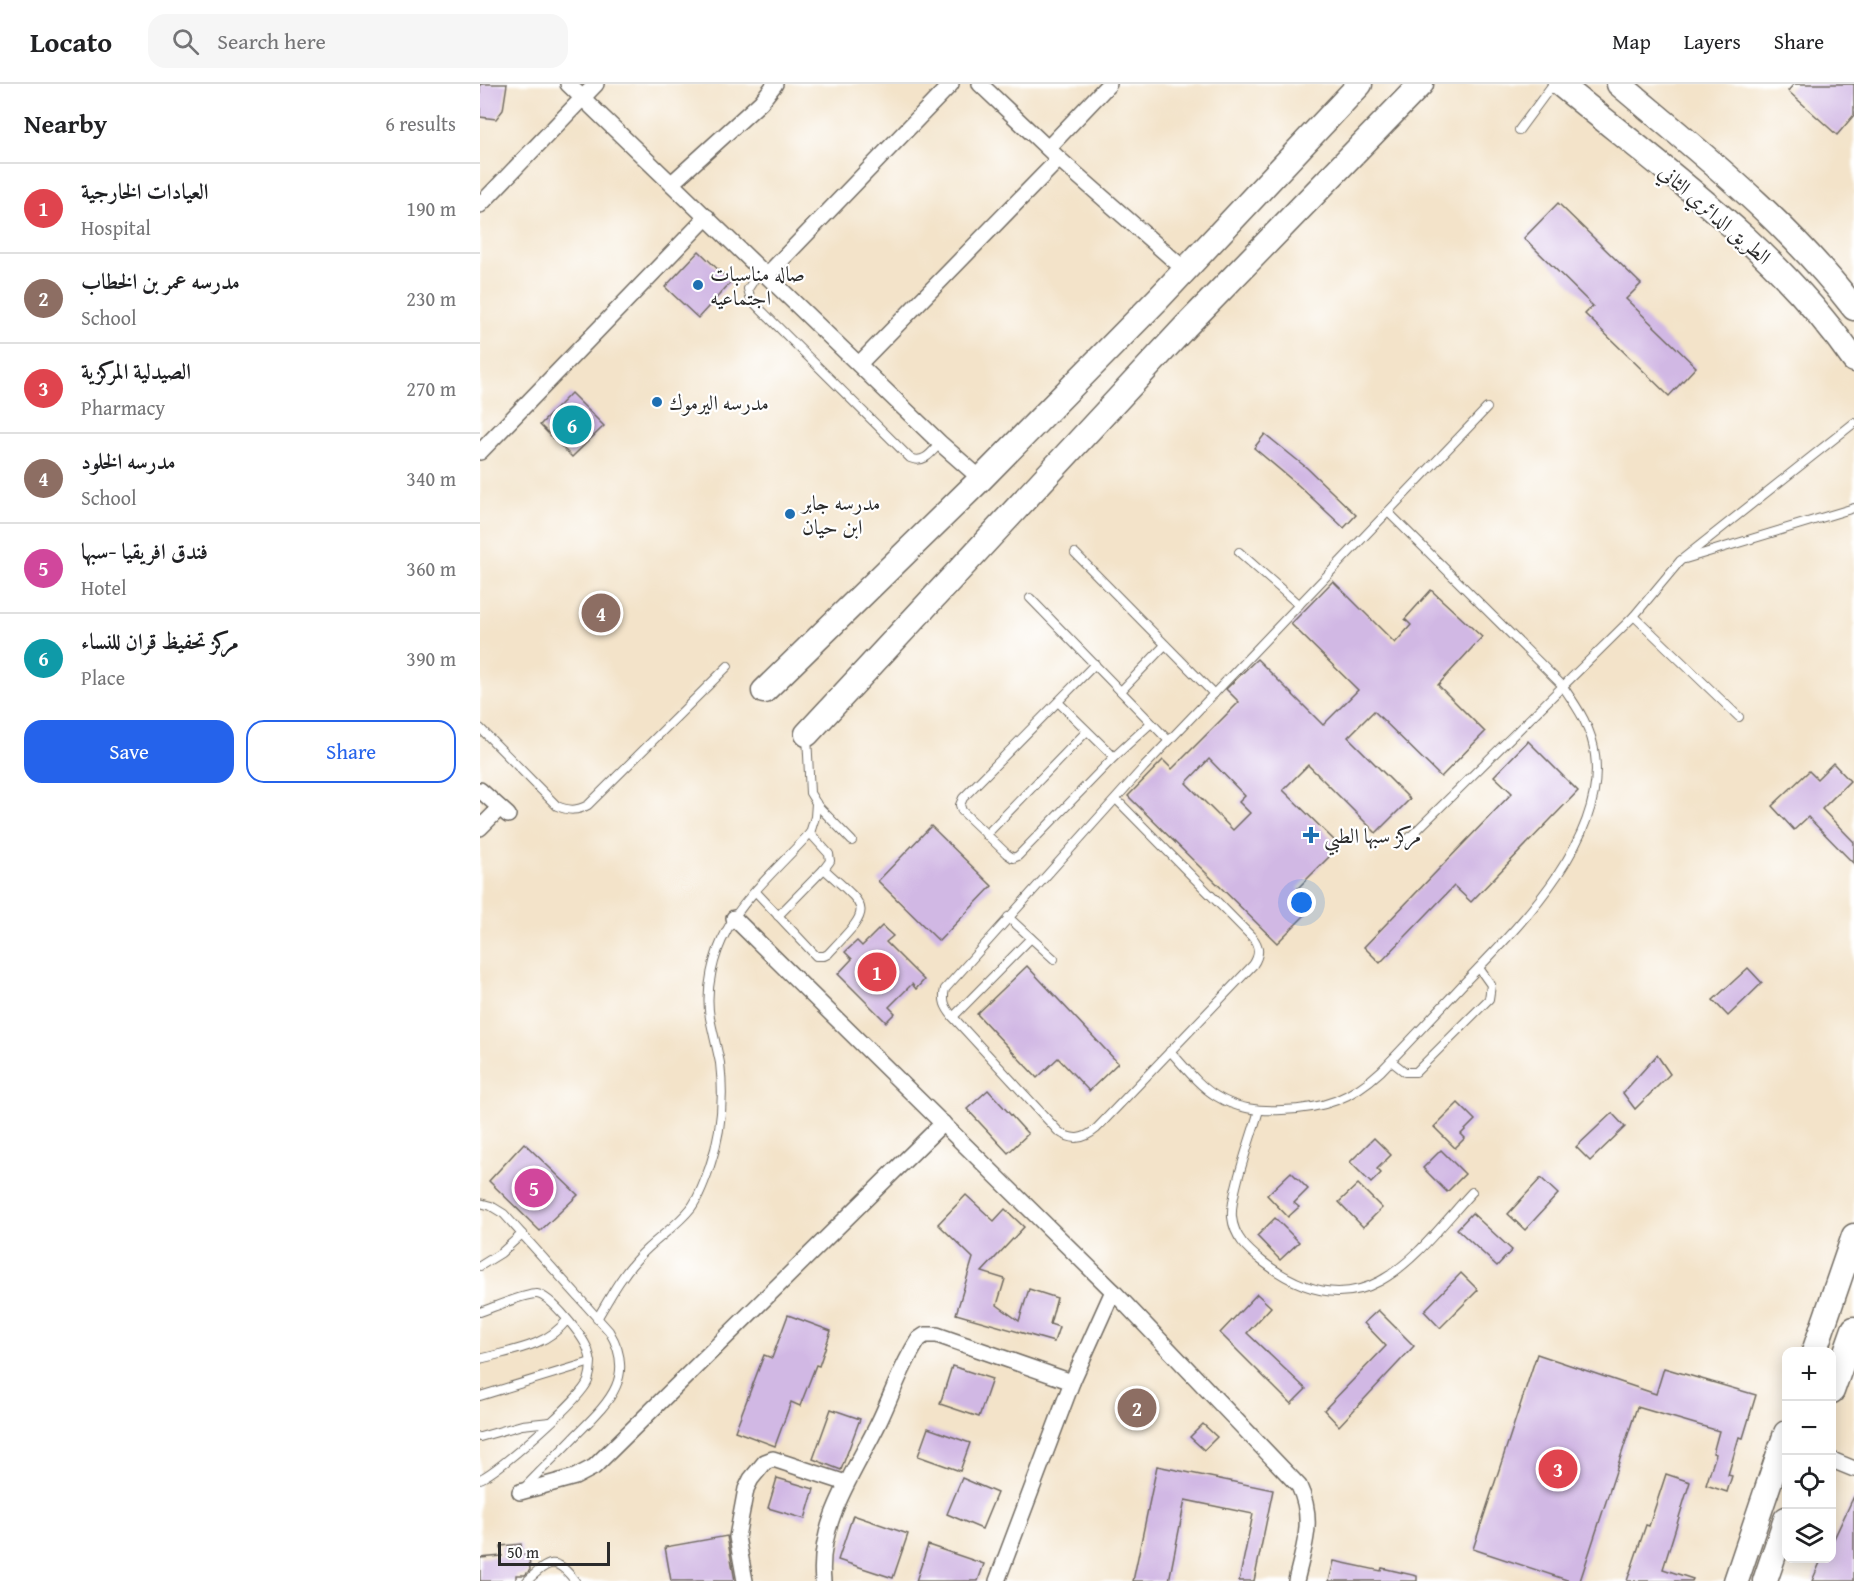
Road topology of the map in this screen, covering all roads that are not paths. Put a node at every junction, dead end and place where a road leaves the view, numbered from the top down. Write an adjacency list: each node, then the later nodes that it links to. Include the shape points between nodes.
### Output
1 (568, 84): 12 (street)
2 (596, 84): 12 (street)
3 (775, 84): 15 (street, via 761,102)
4 (951, 84): 19 (street)
5 (980, 84): 14 (street)
6 (1109, 84): 14 (street)
7 (1360, 84): 18 (main road)
8 (1421, 84): 22 (main road)
9 (1553, 84): 13 (lane)
10 (1560, 84): 23 (main road, الطريق الدائري الثاني, via 1752,244 1798,291)
11 (1618, 84): 21 (main road, الطريق الدائري الثاني, via 1789,232)
12 (583, 98): 15 (street); 16 (street)
13 (1519, 130)
14 (1053, 154): 18 (street); 24 (street)
15 (672, 183): 17 (street)
16 (480, 205)
17 (707, 217): 19 (street); 28 (street)
18 (1185, 270): 20 (main road)
19 (764, 272): 24 (street); 27 (lane, via 748,289 752,300 910,458 925,458)
20 (1158, 299): 22 (main road); 29 (main road)
21 (1854, 308)
22 (1185, 327): 50 (main road)
23 (1854, 360)
24 (859, 364): 27 (street)
25 (1487, 408): 31 (lane)
26 (1854, 423): 34 (lane)
27 (940, 442): 29 (street)
28 (480, 452)
29 (981, 479): 42 (main road)
30 (1854, 507): 34 (lane)
31 (1388, 512): 36 (lane); 41 (lane)
32 (1239, 552): 36 (lane)
33 (1075, 553): 38 (lane)
34 (1680, 561): 37 (lane)
35 (1030, 598): 39 (lane)
36 (1299, 605): 44 (lane)
37 (1634, 616): 41 (lane); 46 (lane)
38 (1166, 645): 43 (lane); 44 (lane)
39 (1095, 664): 43 (lane); 45 (lane)
40 (728, 666): 48 (lane, via 581,809 557,806)
41 (1562, 685): 60 (lane); 68 (lane, via 1583,716 1593,741 1596,775 1590,810 1573,846 1530,915)
42 (764, 691)
43 (1121, 691): 47 (lane)
44 (1214, 694): 51 (lane)
45 (1058, 702): 49 (lane); 58 (lane, via 960,801 960,809)
46 (1740, 717)
47 (1151, 723): 51 (lane); 52 (lane)
48 (480, 728)
49 (1087, 731): 52 (lane); 58 (lane)
50 (807, 735): 55 (lane, via 808,785)
51 (1169, 741): 54 (lane)
52 (1114, 757): 58 (lane, via 1018,856 1010,857)
53 (480, 790): 56 (street, via 504,811)
54 (1116, 799): 64 (lane); 70 (lane, via 1252,937 1259,951 1253,965)
55 (816, 803): 57 (lane); 59 (lane)
56 (480, 828)
57 (810, 833): 61 (lane, via 829,854 830,861); 62 (lane)
58 (986, 835)
59 (852, 841)
60 (1406, 841)
61 (824, 869): 63 (lane); 63 (lane, via 856,898 861,913 857,923 828,954 816,956)
62 (756, 892): 63 (lane); 65 (lane)
63 (778, 916)
64 (1008, 916): 66 (lane); 69 (lane, via 945,988 943,998)
65 (734, 918): 73 (street); 81 (lane, via 718,950 709,994 722,1088 711,1163 691,1208 637,1258)
66 (1031, 938): 67 (lane); 69 (lane)
67 (1054, 959)
68 (1479, 968): 71 (lane); 71 (lane, via 1491,985 1489,999 1416,1072 1406,1072)
69 (953, 1017): 70 (lane, via 1058,1131 1077,1139 1096,1129)
70 (1170, 1051): 72 (lane, via 1214,1095)
71 (1391, 1061): 72 (lane, via 1358,1090 1330,1104 1299,1110)
72 (1259, 1110): 74 (lane, via 1234,1196 1232,1217 1243,1244 1295,1283 1328,1292 1378,1282 1410,1259)
73 (943, 1123): 79 (street); 97 (street, via 594,1467 575,1477)
74 (1473, 1192)
75 (480, 1203): 76 (lane, via 504,1214)
76 (522, 1234): 78 (lane); 81 (lane)
77 (1854, 1236): 84 (main road)
78 (480, 1266)
79 (1113, 1291): 88 (street); 104 (street, via 1299,1486 1305,1499 1308,1527)
80 (480, 1312): 82 (lane, via 537,1294 549,1300)
81 (597, 1319): 97 (lane, via 609,1331 618,1350 620,1371 615,1391)
82 (567, 1320): 85 (lane, via 544,1341); 86 (lane, via 585,1342)
83 (1854, 1329): 87 (main road)
84 (1816, 1347)
85 (480, 1359)
86 (591, 1362): 89 (lane); 90 (lane, via 582,1391)
87 (1836, 1380)
88 (1072, 1382): 96 (street, via 937,1335 925,1335 915,1345); 103 (street)
89 (480, 1396)
90 (550, 1422): 91 (lane); 95 (lane, via 499,1468)
91 (480, 1437)
92 (1782, 1445): 105 (main road)
93 (1836, 1462): 94 (street)
94 (1854, 1469)
95 (480, 1479)
96 (846, 1483): 101 (street, via 773,1459 765,1462 746,1489 737,1537); 102 (street, via 826,1538)
97 (520, 1492)
98 (1782, 1531): 106 (main road)
99 (527, 1581): 100 (lane, via 550,1563 564,1567)
100 (575, 1581)
101 (745, 1581)
102 (824, 1581)
103 (997, 1581)
104 (1296, 1581)
105 (1736, 1581)
106 (1766, 1581)

